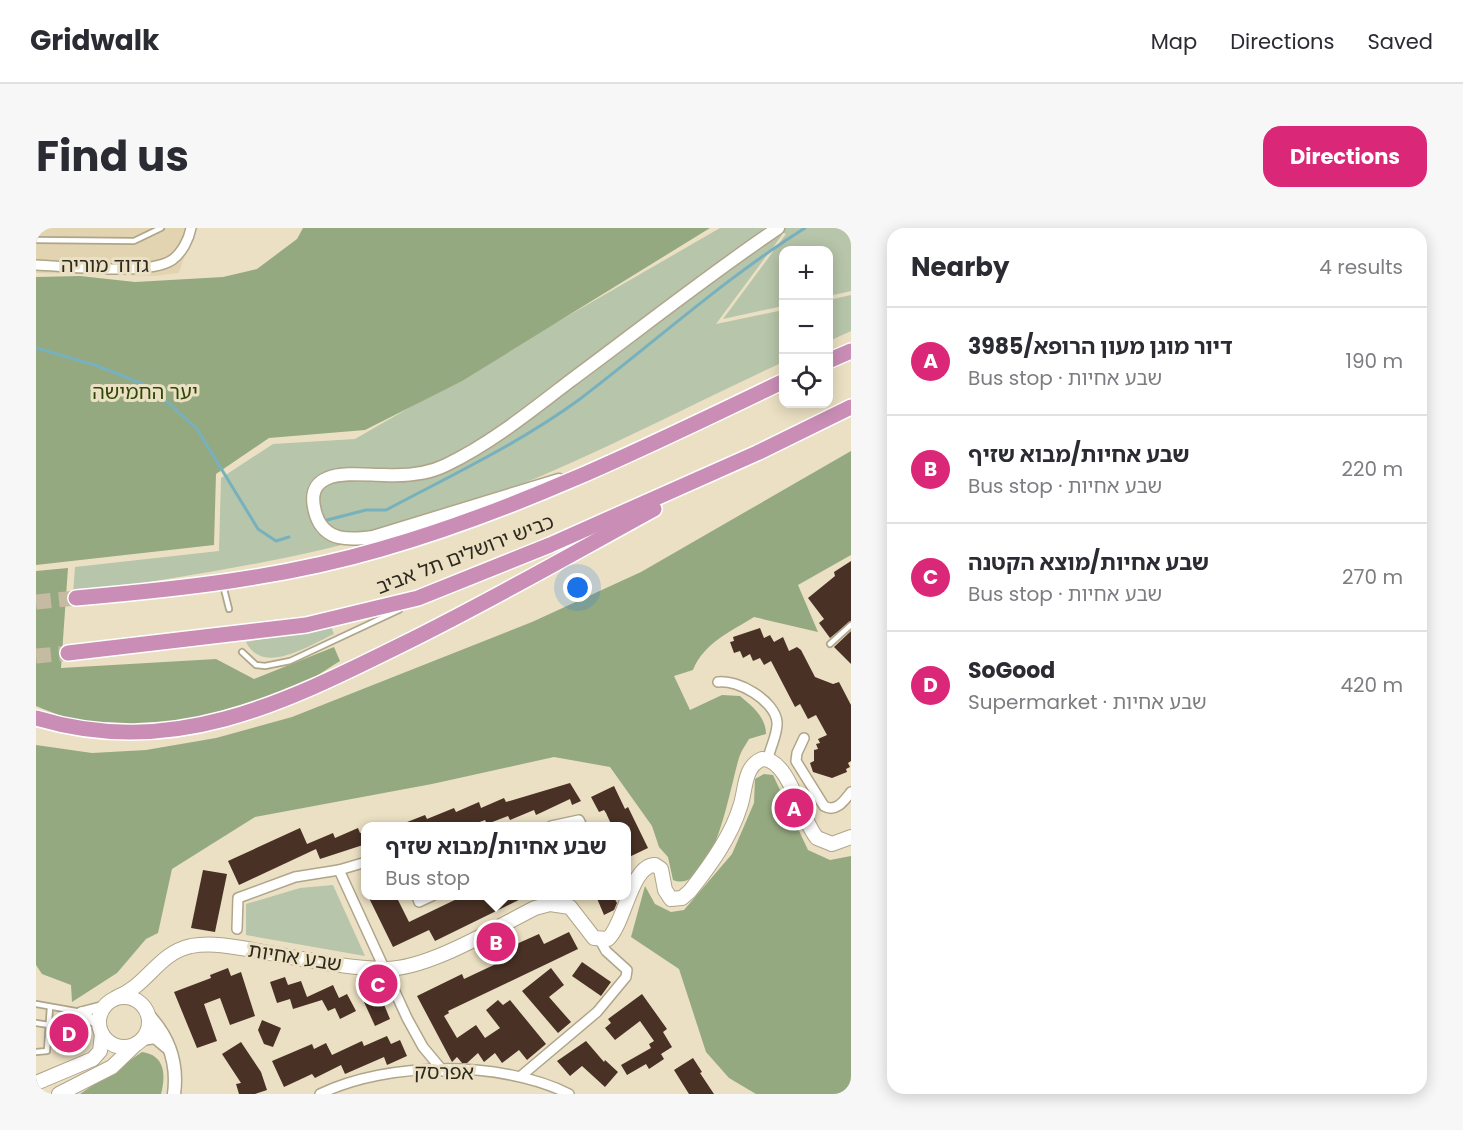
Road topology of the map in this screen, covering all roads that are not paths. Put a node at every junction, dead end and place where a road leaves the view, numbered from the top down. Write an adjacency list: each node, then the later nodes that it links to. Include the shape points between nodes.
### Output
1 (161, 228): 4 (lane, via 134,241)
2 (191, 228): 5 (street, גדוד מוריה, via 179,254 151,267)
3 (778, 228): 11 (street, via 461,458 422,473 335,475 316,488 314,507 323,528 345,540 363,538)
4 (36, 240)
5 (36, 265)
6 (851, 351): 7 (highway)
7 (833, 359)
8 (779, 383): 11 (highway, כביש ירושלים תל אביב)
9 (851, 407): 10 (highway, כביש ירושלים תל אביב)
10 (757, 453): 13 (highway, כביש ירושלים תל אביב); 23 (highway, via 444,624 296,696 227,720)
11 (589, 472): 12 (highway, כביש ירושלים תל אביב, via 469,521 391,546 301,569)
12 (222, 582): 14 (highway, כביש ירושלים תל אביב); 15 (lane)
13 (444, 589): 18 (lane, via 278,665 256,665); 19 (highway, כביש ירושלים תל אביב, via 306,626)
14 (76, 598)
15 (229, 609)
16 (851, 625): 17 (lane)
17 (830, 644)
18 (242, 652)
19 (68, 653)
20 (718, 682): 25 (street, via 748,688 775,715 777,729)
21 (36, 718): 23 (highway, via 90,730)
22 (36, 728): 23 (highway, via 91,735)
23 (148, 732)
24 (804, 738): 26 (street, via 796,761 822,805 835,808)
25 (768, 759): 27 (main road, via 782,771 817,838 832,844); 30 (main road, via 757,761 750,769 734,823 690,891 682,898 671,899 661,869 648,865)
26 (851, 792)
27 (851, 837)
28 (361, 863): 29 (street)
29 (339, 870): 32 (street, via 296,878 238,898); 35 (street)
30 (631, 892)
31 (627, 900): 33 (main road, via 612,935)
32 (237, 929)
33 (600, 940): 35 (main road, שבע אחיות, via 588,932 570,907 550,904 430,960); 51 (street, via 627,970 626,977 597,1012)
34 (157, 964): 35 (main road, שבע אחיות, via 178,949 210,945); 36 (main road, שבע אחיות, via 134,988); 41 (main road, via 147,985)
35 (385, 969): 48 (street, via 423,1047)
36 (117, 997): 38 (main road); 41 (main road, via 131,997)
37 (36, 1004): 39 (lane)
38 (105, 1006): 40 (street); 44 (main road)
39 (50, 1007): 40 (lane); 43 (lane)
40 (81, 1012): 44 (street)
41 (147, 1013): 45 (main road, via 149,1023); 47 (street, via 163,1032)
42 (36, 1023): 43 (lane)
43 (49, 1025): 46 (lane, via 47,1051)
44 (100, 1030): 45 (main road, via 117,1046); 49 (main road, via 102,1047 97,1056)
45 (139, 1041): 47 (street, via 155,1036); 53 (main road, via 112,1067)
46 (36, 1052)
47 (171, 1056): 54 (street)
48 (443, 1071): 51 (street, אפרסק); 55 (street, אפרסק, via 405,1071 365,1078)
49 (61, 1074): 50 (main road); 52 (main road)
50 (36, 1075)
51 (521, 1076): 56 (street, אפרסק)
52 (36, 1083)
53 (59, 1094)
54 (174, 1094)
55 (320, 1094)
56 (569, 1094)

